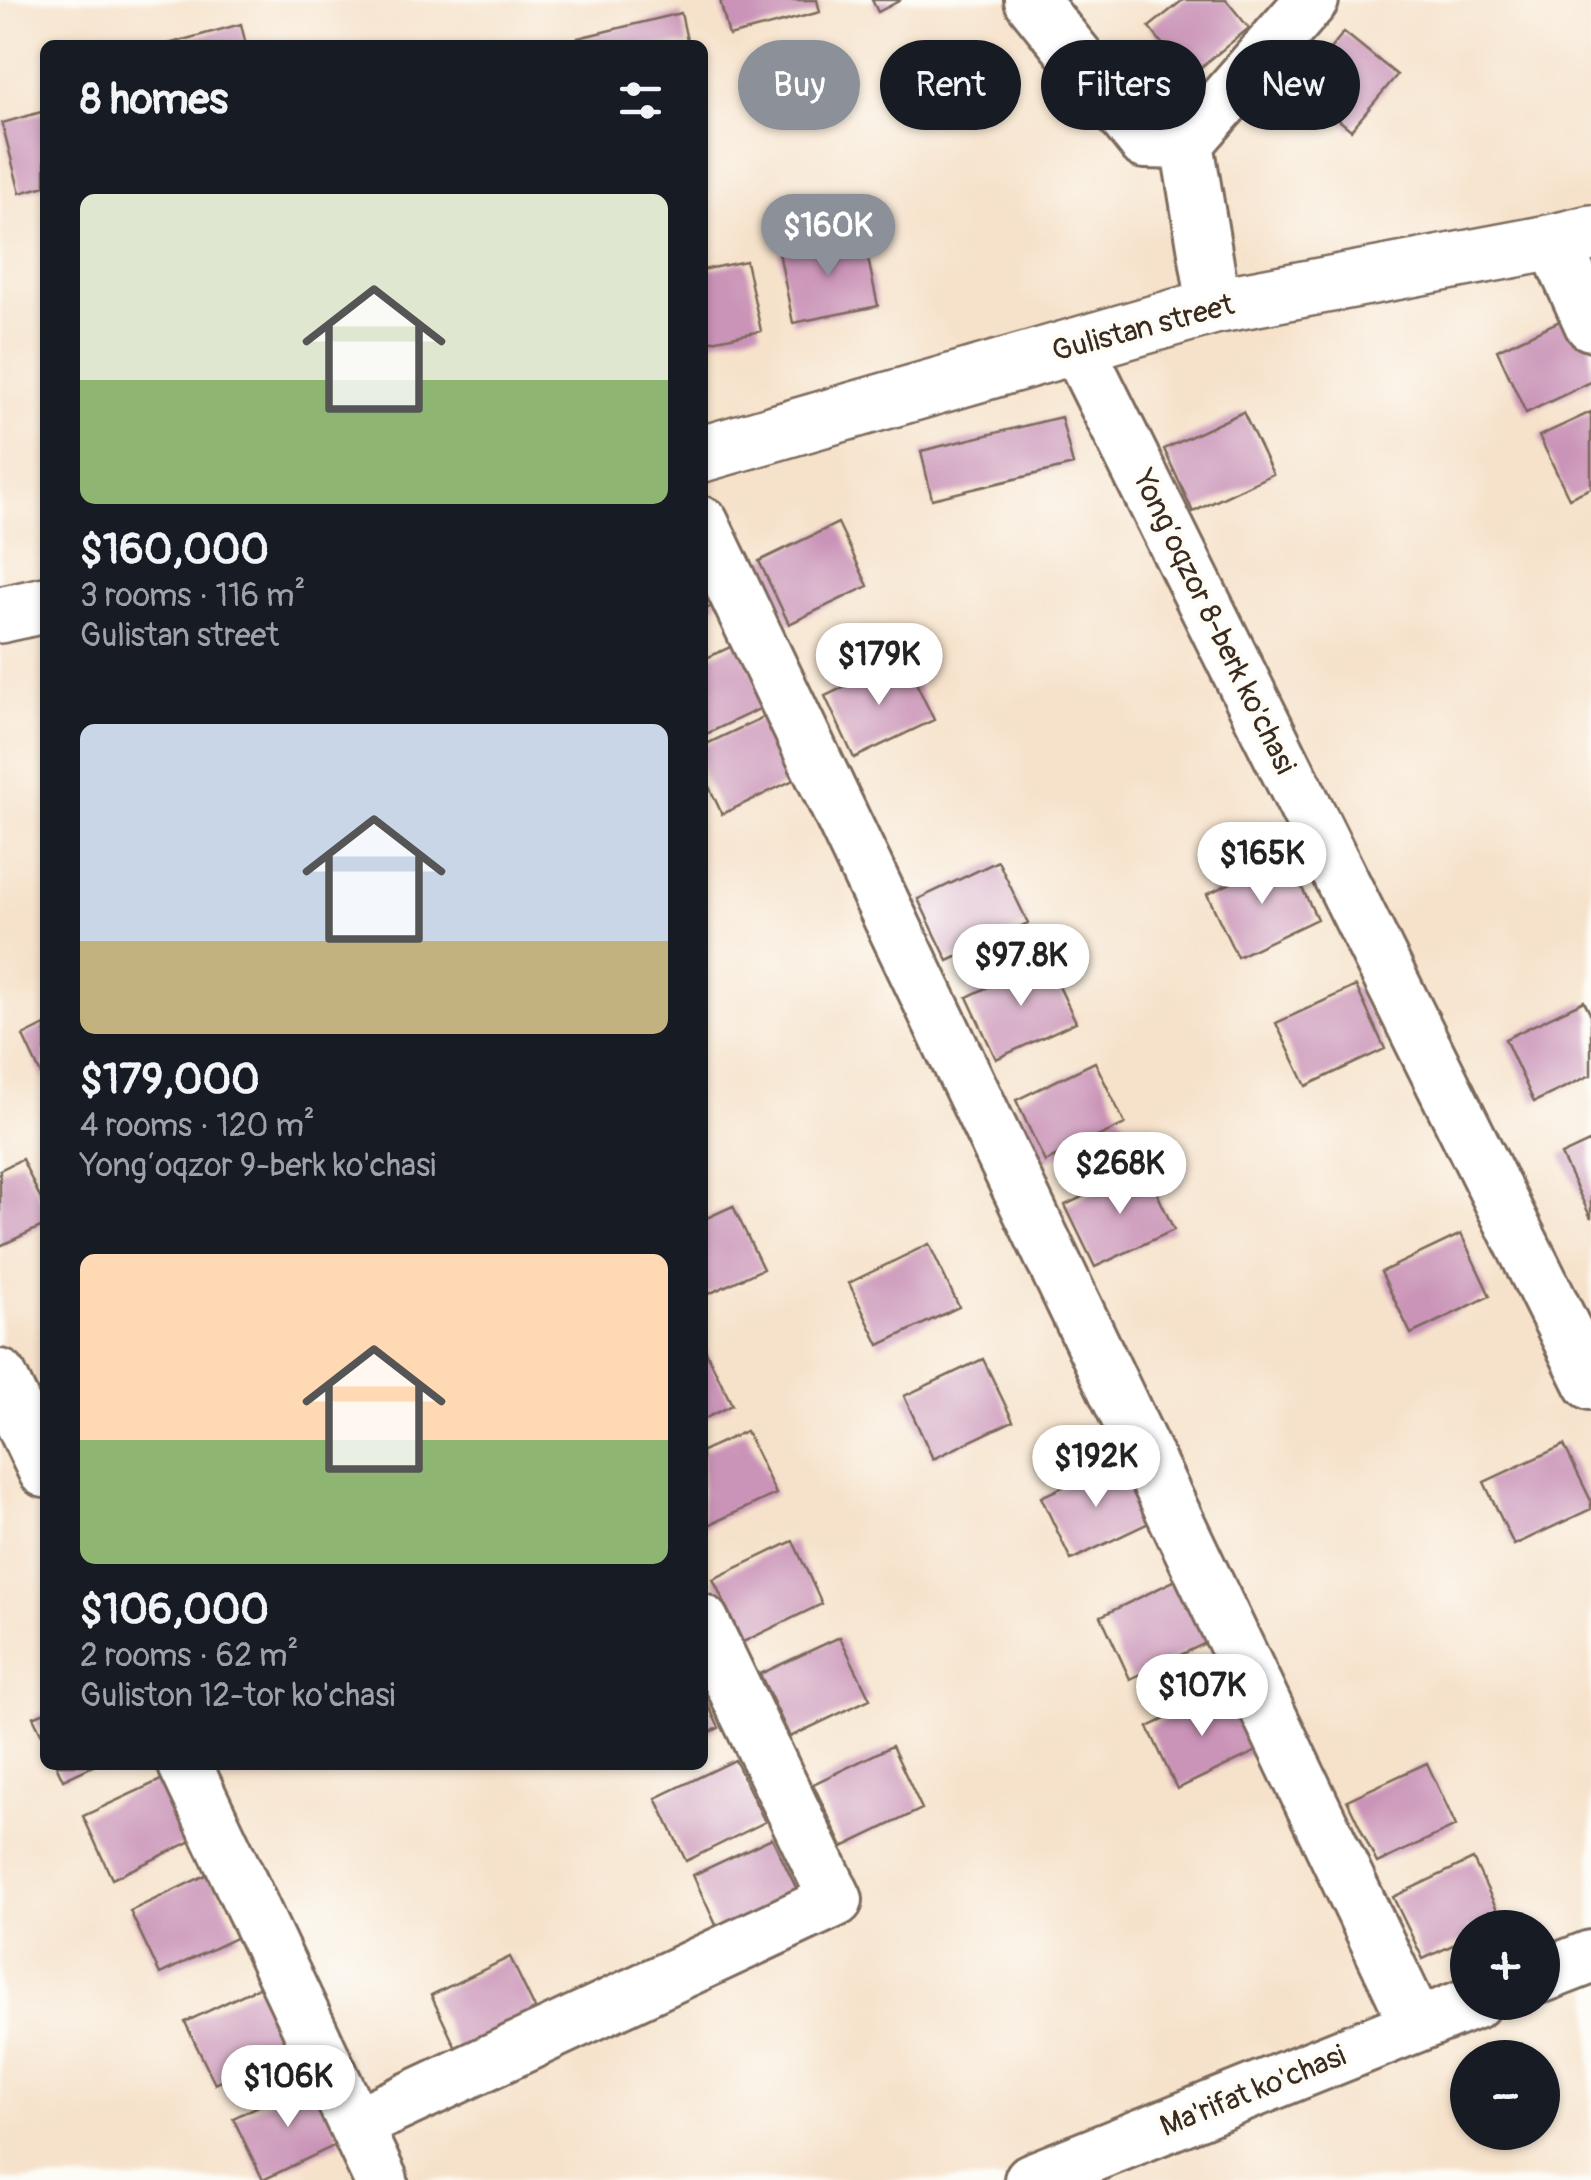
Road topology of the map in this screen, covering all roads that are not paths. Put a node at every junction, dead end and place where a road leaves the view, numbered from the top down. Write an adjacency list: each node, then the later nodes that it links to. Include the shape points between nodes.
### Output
1 (1031, 0): 3 (street, via 1145,142)
2 (1312, 0): 3 (street)
3 (1187, 143): 5 (street)
4 (1572, 238): 5 (main road, Gulistan street); 6 (street)
5 (1214, 306): 7 (main road, Gulistan street)
6 (1591, 324)
7 (1077, 346): 8 (main road, Gulistan street); 13 (street, Yong‘oqzor 8-berk ko'chasi)
8 (708, 452)
9 (708, 536): 20 (street)
10 (40, 607): 11 (main road)
11 (0, 615)
12 (0, 1376): 14 (street)
13 (1591, 1383)
14 (40, 1460)
15 (708, 1633): 21 (street, via 836,1900)
16 (187, 1770): 21 (street)
17 (1591, 1958): 18 (street)
18 (1560, 1969)
19 (1450, 2012): 20 (street, Ma'rifat ko'chasi)
20 (1418, 2025): 23 (street, Ma'rifat ko'chasi)
21 (356, 2124): 22 (street)
22 (381, 2180)
23 (1031, 2180)

